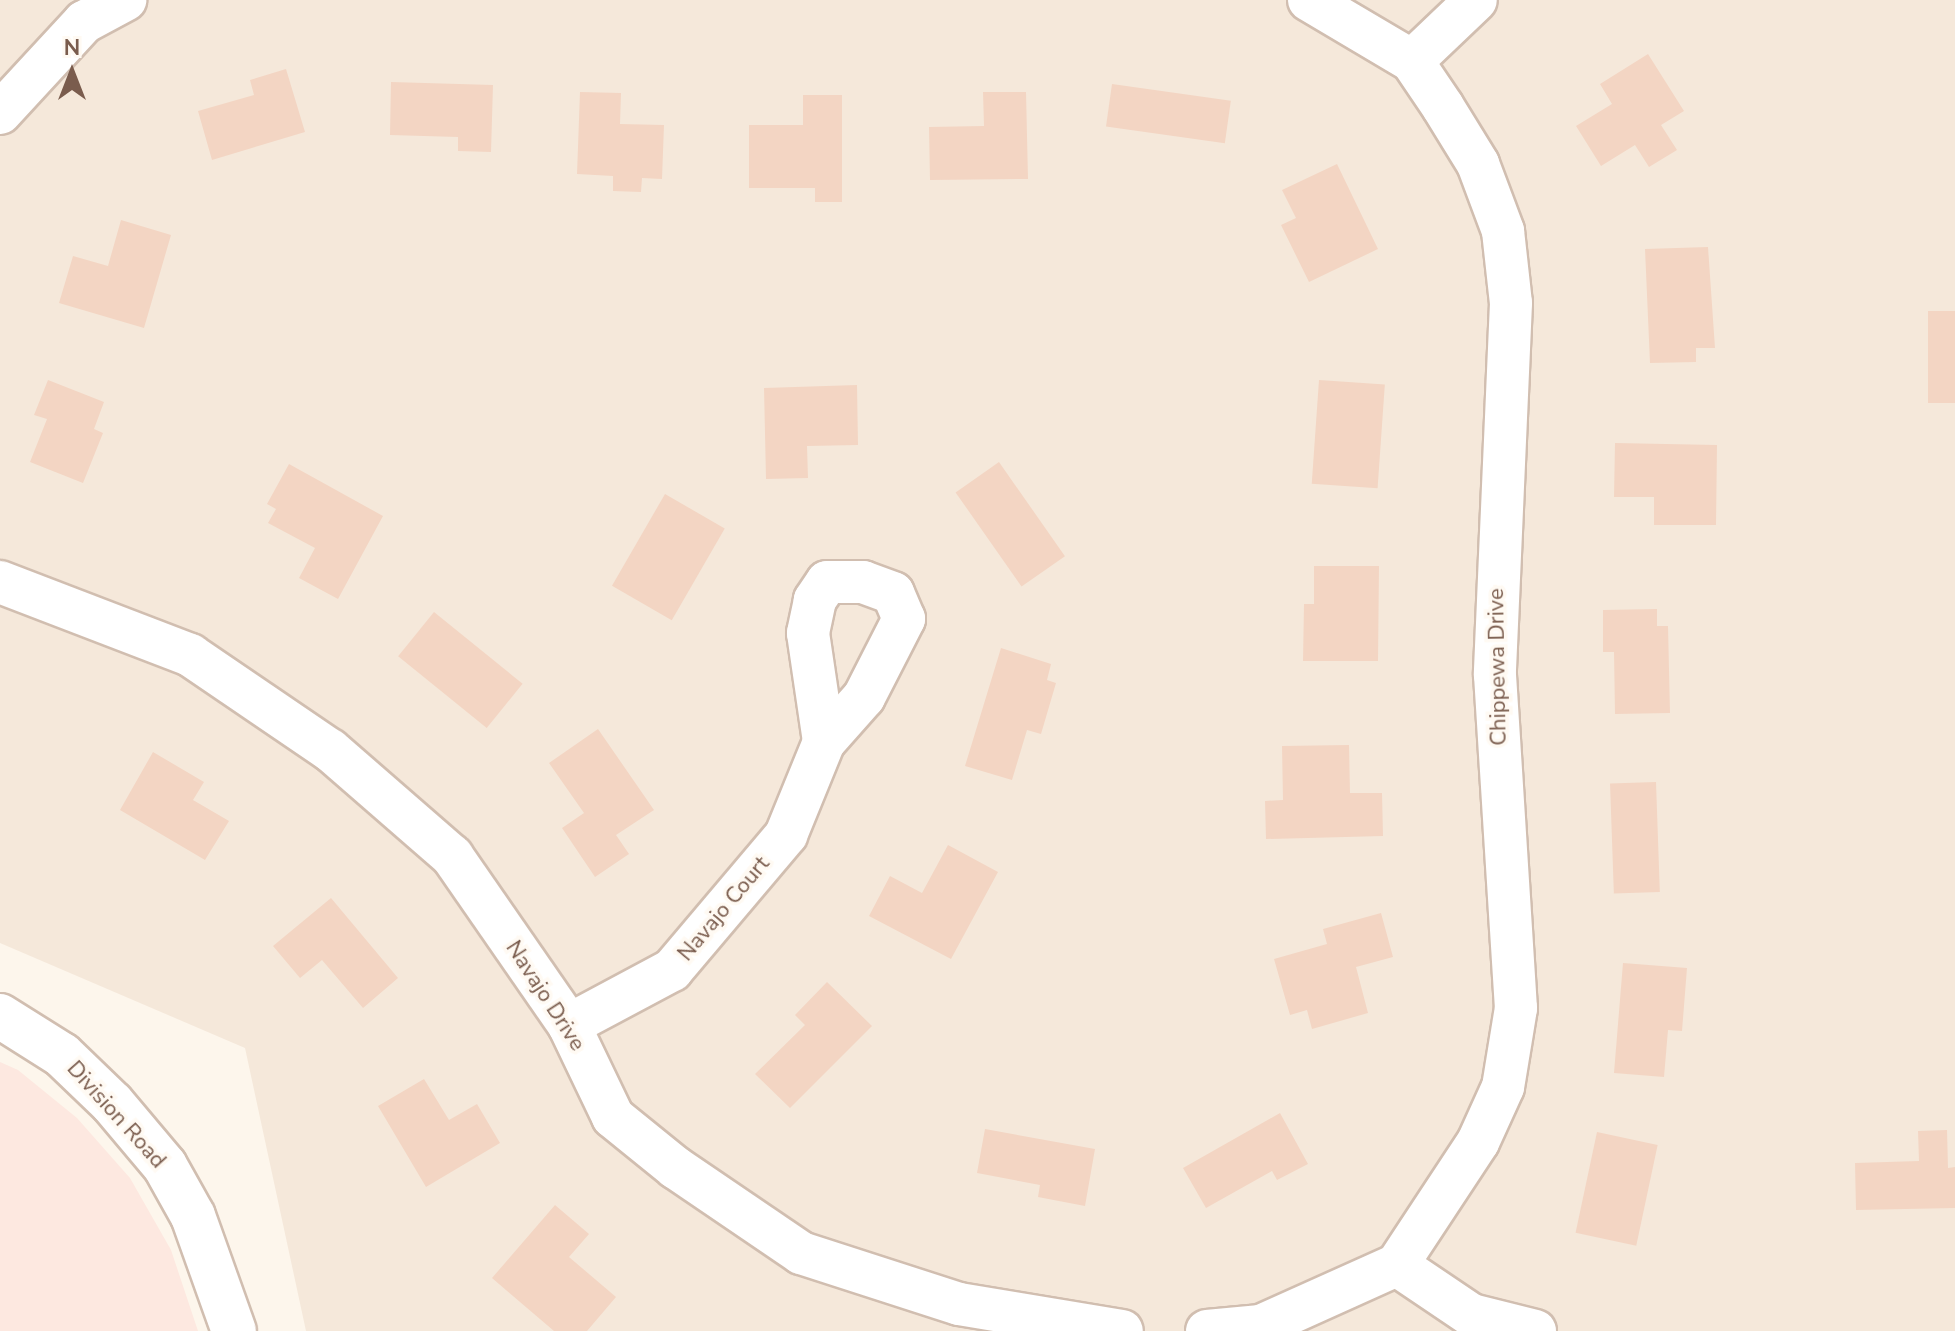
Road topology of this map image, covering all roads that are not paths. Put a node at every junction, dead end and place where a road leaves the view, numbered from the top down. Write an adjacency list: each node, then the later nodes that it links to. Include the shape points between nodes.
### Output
1 (125, 0): 4 (street)
2 (1309, 0): 5 (street, Chippewa Drive)
3 (1476, 0): 5 (street)
4 (71, 11): 6 (street)
5 (1412, 61): 11 (street, Chippewa Drive, via 1478,164 1503,231 1511,303 1495,675 1516,1008 1497,1101 1478,1142)
6 (0, 113)
7 (0, 582): 10 (street, Navajo Drive, via 190,655 330,750 452,856)
8 (824, 742): 10 (street, Navajo Court, via 786,835 672,970)
9 (0, 1016): 12 (street, Division Road, via 62,1055 112,1103 165,1166 193,1216)
10 (569, 1025): 13 (street, Navajo Drive, via 613,1117 676,1168 801,1253 959,1304)
11 (1397, 1265): 14 (street, via 1261,1326); 15 (street, via 1471,1315)
12 (234, 1331)
13 (1122, 1331)
14 (1207, 1331)
15 (1535, 1331)

